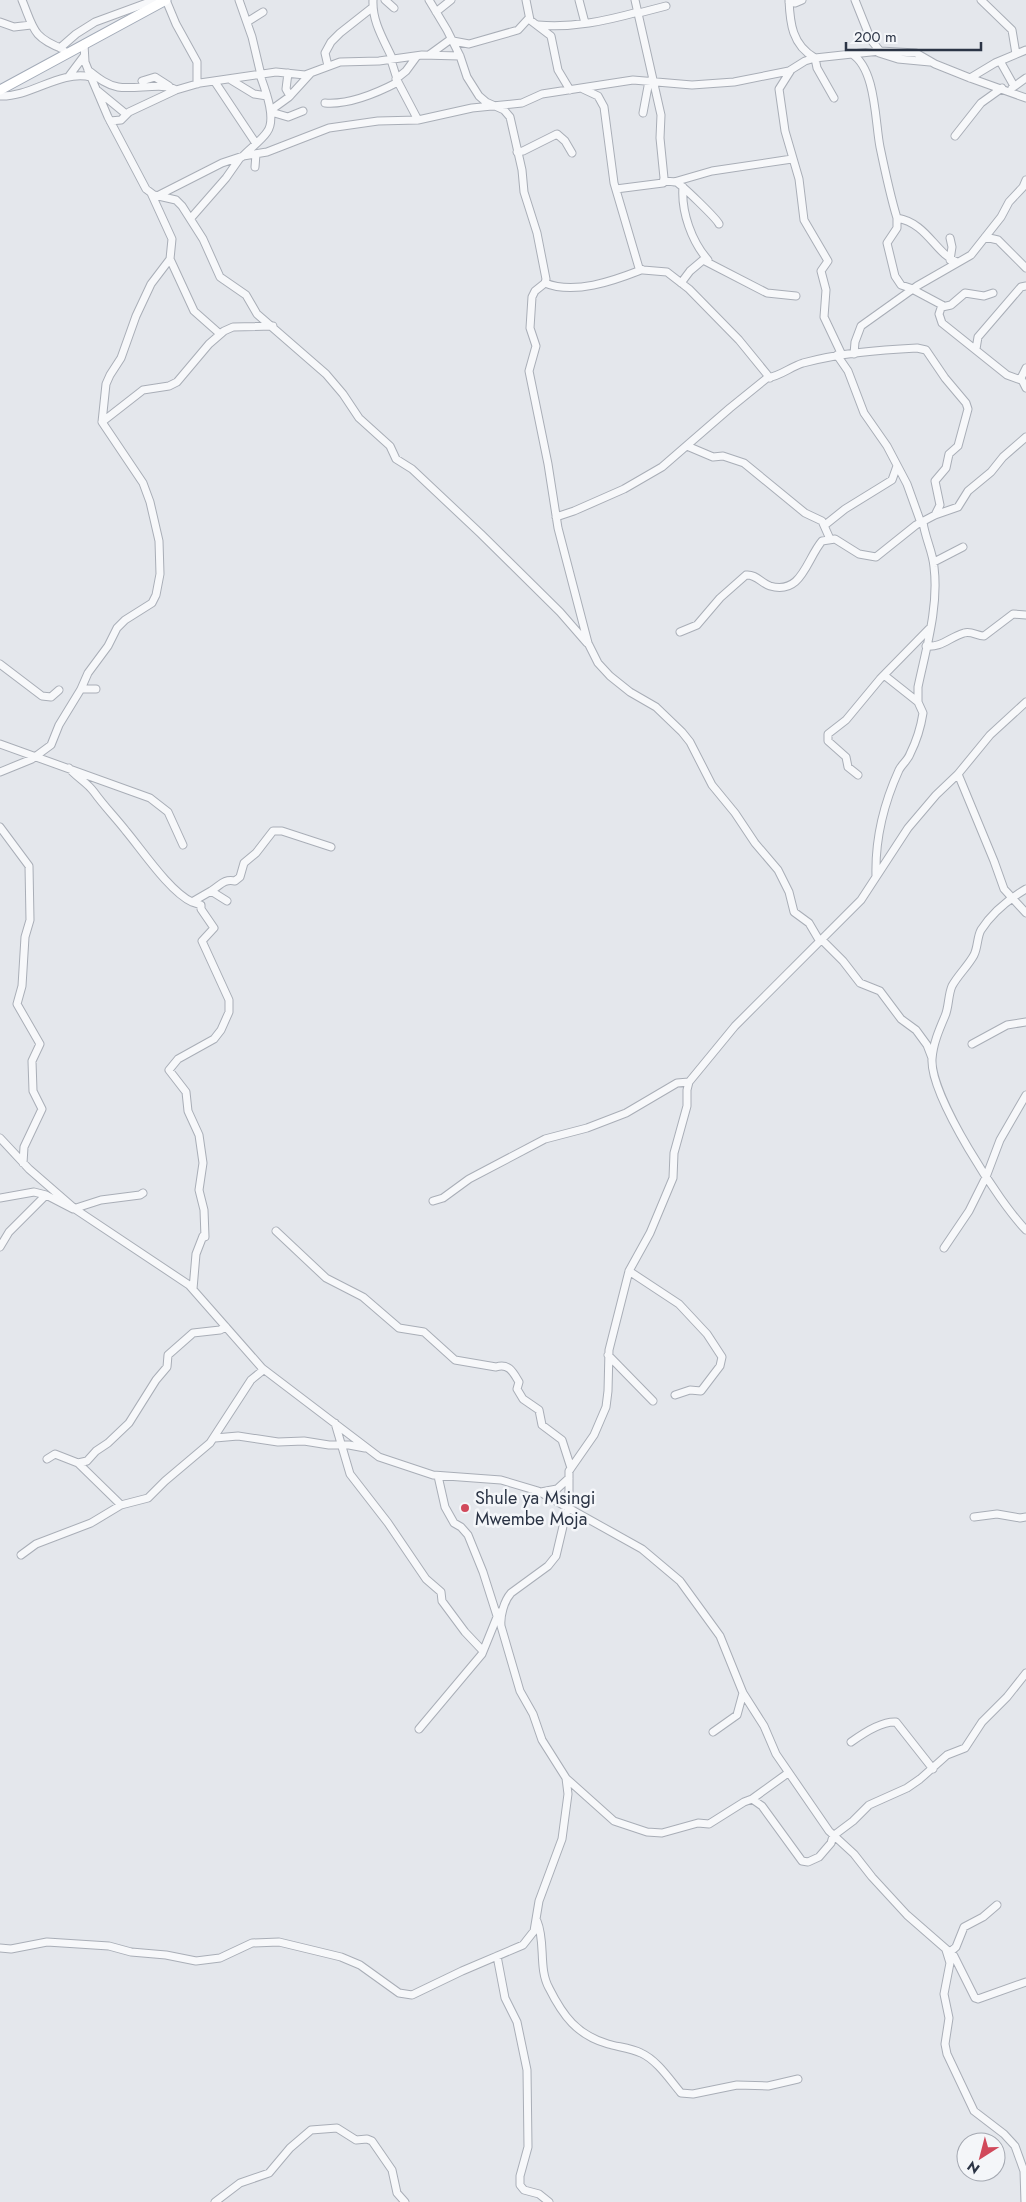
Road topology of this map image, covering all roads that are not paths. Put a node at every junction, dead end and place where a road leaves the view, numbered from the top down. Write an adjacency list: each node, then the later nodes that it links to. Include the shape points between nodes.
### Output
1 (22, 0): 24 (street)
2 (156, 0): 29 (street, via 95,22)
3 (166, 0): 27 (main road); 58 (street, via 197,62)
4 (239, 0): 22 (street)
5 (429, 0): 18 (street)
6 (451, 0): 18 (street)
7 (579, 0): 23 (street)
8 (635, 0): 19 (street)
9 (802, 0): 13 (street)
10 (855, 0): 31 (street)
11 (981, 0): 32 (street, via 1012,30)
12 (527, 1): 20 (street)
13 (789, 1): 39 (street, via 792,32 802,48)
14 (377, 2): 16 (street); 41 (street, via 375,20); 43 (street, via 331,42 325,53)
15 (666, 6): 19 (street)
16 (394, 8)
17 (264, 12): 22 (street)
18 (436, 12): 26 (street)
19 (638, 12): 23 (street); 57 (street)
20 (529, 18): 25 (street); 28 (street, via 518,30)
21 (0, 22): 24 (street, via 14,27)
22 (247, 22): 49 (street)
23 (585, 24): 25 (street)
24 (31, 25): 29 (street, via 44,41)
25 (538, 25): 63 (street, via 553,39 558,70)
26 (452, 40): 28 (street); 33 (street); 35 (street)
27 (84, 44): 30 (main road); 36 (street)
28 (466, 44): 33 (street)
29 (60, 48): 30 (street)
30 (71, 51): 62 (main road)
31 (878, 52): 34 (street); 51 (street, via 916,53)
32 (1021, 52): 40 (street); 42 (street)
33 (459, 54): 38 (street); 45 (street)
34 (852, 54): 39 (street); 93 (street, via 860,60 867,76)
35 (430, 55): 37 (street); 38 (street)
36 (84, 56): 46 (street); 50 (street)
37 (417, 56): 41 (street); 54 (street)
38 (447, 56): 45 (street, via 460,63)
39 (815, 58): 44 (street); 68 (street)
40 (1026, 59)
41 (392, 60): 43 (street, via 340,62); 54 (street)
42 (1000, 61): 51 (street); 59 (street)
43 (328, 66): 48 (street)
44 (792, 69): 57 (street, via 734,82 692,85); 84 (street, via 779,89)
45 (465, 71): 71 (street, via 479,96)
46 (89, 73): 50 (street); 60 (street, via 119,87); 64 (street)
47 (288, 73): 48 (street); 49 (street); 67 (street, via 286,89)
48 (310, 74): 67 (street)
49 (261, 75): 53 (street); 66 (street)
50 (69, 76): 65 (street, via 27,92)
51 (970, 78): 59 (street)
52 (1026, 78): 59 (street)
53 (231, 80): 56 (street); 66 (street, via 254,94)
54 (397, 80): 70 (street, via 375,93); 76 (street)
55 (142, 81): 60 (street, via 155,78)
56 (215, 82): 58 (street); 79 (street)
57 (651, 82): 61 (street, via 633,80); 74 (street); 87 (street, via 661,120)
58 (197, 84): 60 (street)
59 (1008, 88): 69 (street); 78 (street, via 981,103)
60 (172, 89): 75 (street)
61 (582, 89): 63 (street); 90 (street, via 598,96 604,107)
62 (0, 90)
63 (570, 90): 71 (street, via 536,95 522,103)
64 (97, 91): 75 (street); 77 (street)
65 (0, 96)
66 (267, 96): 72 (street)
67 (290, 96): 72 (street)
68 (834, 98)
69 (1026, 98)
70 (325, 103)
71 (496, 106): 76 (street); 80 (street, via 510,116)
72 (271, 111): 73 (street, via 285,117); 79 (street, via 268,130)
73 (303, 111)
74 (643, 113)
75 (126, 114): 77 (street, via 120,120)
76 (418, 120): 82 (street, via 370,121 329,128)
77 (110, 121): 91 (street, via 139,177)
78 (955, 136)
79 (256, 142): 83 (street)
80 (517, 152): 81 (street, via 557,134); 102 (street, via 524,192 541,250)
81 (572, 153)
82 (256, 154): 83 (street); 85 (street)
83 (241, 157): 91 (street); 92 (street)
84 (792, 159): 88 (street, via 712,171); 113 (street, via 799,179 804,220 828,261 821,271 826,290 823,314)
85 (256, 166)
86 (1026, 180): 95 (street)
87 (664, 181): 88 (street); 90 (street)
88 (674, 182): 89 (street)
89 (683, 187): 94 (street); 98 (street, via 682,201 688,221 701,252)
90 (616, 189): 101 (street, via 636,263)
91 (155, 194): 92 (street, via 176,200); 97 (street, via 171,235)
92 (191, 218): 109 (street, via 220,277 242,291 257,314)
93 (897, 218): 99 (street, via 917,226); 105 (street, via 897,228 889,238 888,246 897,279 903,287)
94 (719, 224)
95 (985, 237): 99 (street, via 970,255); 100 (street, via 998,240)
96 (950, 238): 99 (street)
97 (170, 259): 110 (street, via 194,312); 118 (street, via 151,284 121,358 106,384)
98 (709, 261): 103 (street, via 697,263); 107 (street, via 767,293)
99 (954, 261): 105 (street)
100 (1026, 268)
101 (641, 270): 102 (street, via 587,285 564,288); 103 (street, via 664,271)
102 (545, 283): 123 (street, via 532,298 530,328 536,346 529,371)
103 (682, 283): 115 (street, via 712,311)
104 (1026, 286): 111 (street, via 1021,287 978,337)
105 (912, 289): 108 (street); 112 (street, via 861,326)
106 (993, 293): 108 (street, via 984,296 967,292 951,305)
107 (796, 296)
108 (942, 307): 111 (street, via 939,314 942,323)
109 (273, 326): 110 (street, via 233,327); 132 (street, via 281,337 326,374 359,418 390,446 396,459 482,534)
110 (220, 334): 118 (street, via 177,382 147,388)
111 (976, 349): 116 (street, via 1007,375)
112 (854, 354): 113 (street); 122 (street, via 924,349 967,405 967,419 958,446 949,454 946,468 935,481 940,505)
113 (839, 355): 115 (street, via 801,364); 121 (street, via 864,413)
114 (1026, 368): 116 (street)
115 (770, 378): 120 (street)
116 (1021, 380): 117 (street)
117 (1026, 388)
118 (102, 422): 137 (street, via 143,483 158,530 160,574 152,603 117,628)
119 (1026, 437): 122 (street, via 968,491 958,507)
120 (687, 446): 123 (street, via 638,482); 125 (street, via 713,457 723,456 744,463 805,513)
121 (897, 466): 124 (street); 125 (street, via 892,480)
122 (935, 515): 124 (street)
123 (556, 517): 132 (street)
124 (922, 522): 126 (street, via 874,558); 128 (street)
125 (825, 525): 126 (street)
126 (830, 539): 131 (street, via 820,544 804,574 793,585 770,586 746,575 720,598 699,624)
127 (963, 547): 128 (street)
128 (934, 562): 130 (street, via 936,590)
129 (1026, 615): 133 (street, via 1013,614 984,636 963,633 936,647)
130 (929, 629): 133 (street); 135 (street)
131 (680, 632)
132 (588, 643): 157 (street, via 598,663 610,676 656,706 690,742 712,786 778,870 790,892 794,912 809,922)
133 (926, 646): 139 (street)
134 (0, 664): 138 (street, via 42,696 52,697)
135 (884, 675): 139 (street); 146 (street, via 828,736 828,741 846,756 848,767)
136 (96, 688): 137 (street)
137 (81, 689): 142 (street, via 60,722 53,742)
138 (59, 690)
139 (918, 702): 150 (street, via 922,717 910,754 893,785 880,829)
140 (1026, 702): 145 (street, via 995,730)
141 (0, 744): 142 (street)
142 (36, 757): 143 (street); 144 (street)
143 (69, 768): 148 (street, via 154,801 168,812); 155 (street, via 93,791 165,878)
144 (0, 772)
145 (958, 774): 150 (street, via 908,828); 153 (street, via 1004,889)
146 (858, 775)
147 (0, 827): 164 (street, via 30,866 30,920 17,1004 40,1044 32,1061 33,1091 42,1109 24,1147)
148 (182, 845)
149 (331, 848): 152 (street, via 282,831 273,831 244,863 239,878 221,882)
150 (876, 876): 157 (street, via 861,900)
151 (1026, 889): 153 (street)
152 (211, 891): 154 (street); 155 (street)
153 (1011, 899): 156 (street); 160 (street, via 981,930 974,955 953,984 945,1016 937,1031)
154 (227, 900)
155 (192, 902): 176 (street, via 201,905 214,928 202,942 229,1000 230,1012 214,1039 178,1059 169,1071 186,1092 188,1111 199,1135 203,1163 199,1190 204,1210 204,1237 196,1254)
156 (1026, 913)
157 (820, 940): 160 (street, via 843,961 860,983 880,992 901,1019 916,1030); 161 (street, via 735,1026)
158 (1026, 1022): 159 (street, via 1007,1025)
159 (972, 1044)
160 (932, 1059): 165 (street, via 947,1108)
161 (689, 1082): 169 (street, via 677,1083 620,1116 545,1139); 175 (street, via 687,1106 674,1153 674,1178)
162 (1026, 1095): 165 (street, via 1000,1140)
163 (0, 1138): 164 (street)
164 (23, 1163): 170 (street)
165 (986, 1177): 171 (street, via 1015,1220); 174 (street, via 969,1211)
166 (143, 1193): 170 (street, via 101,1200)
167 (46, 1196): 168 (street, via 34,1192); 170 (street); 173 (street, via 9,1232)
168 (0, 1198)
169 (433, 1201)
170 (75, 1209): 176 (street)
171 (1026, 1230)
172 (276, 1232): 189 (street, via 326,1278 363,1297 399,1328 424,1332 455,1360 507,1366 519,1382 517,1389 523,1398 539,1410 542,1425 562,1440)
173 (0, 1247)
174 (944, 1248)
175 (630, 1271): 178 (street); 180 (street, via 679,1304 707,1334 722,1357 720,1366 701,1391 690,1390)
176 (193, 1289): 177 (street)
177 (226, 1327): 179 (street); 187 (street, via 193,1333 168,1355 167,1367 129,1423)
178 (608, 1355): 181 (street); 189 (street, via 606,1408 594,1435)
179 (262, 1368): 182 (street); 183 (street, via 241,1394)
180 (675, 1395)
181 (653, 1401)
182 (335, 1422): 184 (street); 185 (street)
183 (215, 1438): 184 (street, via 238,1436); 194 (street, via 148,1498)
184 (341, 1446): 185 (street); 201 (street, via 350,1474 426,1579 441,1592 442,1601 465,1632)
185 (368, 1449): 191 (street, via 388,1462)
186 (47, 1459): 188 (street, via 55,1454)
187 (88, 1460): 188 (street); 190 (street)
188 (78, 1463): 190 (street)
189 (570, 1468): 192 (street)
190 (91, 1474): 194 (street)
191 (438, 1476): 193 (street, via 501,1480); 200 (street, via 445,1507 454,1523 468,1535)
192 (568, 1478): 193 (street, via 554,1490); 195 (street)
193 (538, 1491): 195 (street)
194 (121, 1504): 198 (street, via 91,1523 36,1544)
195 (568, 1507): 199 (street, via 554,1561 510,1593); 203 (street, via 642,1549 683,1584 720,1636)
196 (974, 1517): 197 (street, via 997,1514)
197 (1026, 1517)
198 (21, 1555)
199 (506, 1601): 200 (street); 209 (street, via 501,1626 520,1691 542,1740)
200 (497, 1616): 201 (street)
201 (483, 1651): 204 (street)
202 (1026, 1673): 207 (street, via 982,1722 965,1748 948,1755)
203 (744, 1693): 205 (street, via 737,1715); 208 (street)
204 (419, 1729)
205 (713, 1732)
206 (851, 1742): 207 (street, via 885,1724 896,1722)
207 (933, 1768): 211 (street, via 907,1788 869,1806)
208 (788, 1773): 210 (street); 211 (street)
209 (566, 1778): 210 (street, via 614,1821 647,1832 709,1824); 213 (street, via 568,1794 562,1839)
210 (752, 1799): 211 (street, via 762,1806 805,1862 819,1857 832,1843)
211 (833, 1836): 215 (street, via 854,1854 907,1915)
212 (996, 1905): 215 (street, via 983,1918 964,1927 956,1947)
213 (536, 1921): 216 (street, via 524,1945); 218 (street, via 541,1933 548,1986 583,2034 642,2053 681,2093 693,2094 737,2085 768,2086)
214 (0, 1948): 216 (street, via 47,1942 109,1946 196,1961 220,1958 252,1943 279,1942 360,1964 408,1995)
215 (948, 1951): 217 (street, via 960,1964 976,1999); 222 (street, via 950,1963 944,1994 949,2018 946,2054 974,2111 1016,2146 1024,2171)
216 (497, 1956): 221 (street, via 505,1998 517,2022 527,2070 528,2147 520,2185)
217 (1026, 1982)
218 (798, 2080)
219 (215, 2202): 220 (street, via 240,2183 269,2173 311,2130 337,2128 356,2140 372,2141 392,2170 397,2193)
220 (405, 2202)
221 (549, 2202)
222 (1024, 2202)

